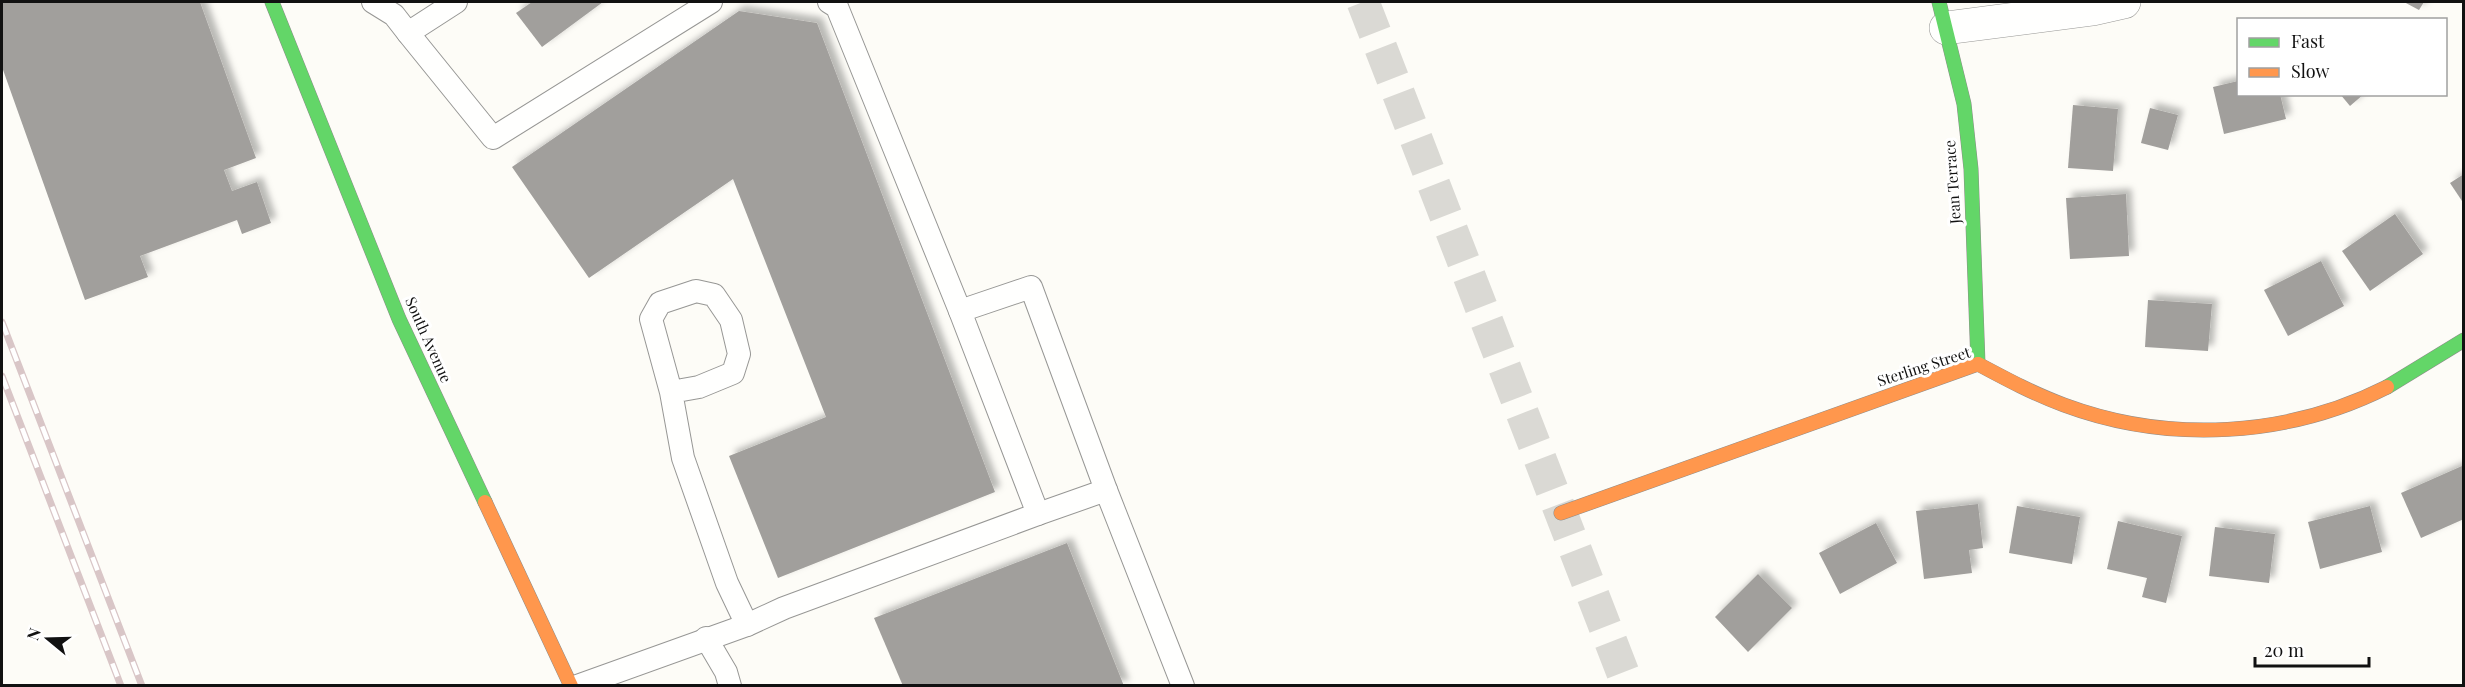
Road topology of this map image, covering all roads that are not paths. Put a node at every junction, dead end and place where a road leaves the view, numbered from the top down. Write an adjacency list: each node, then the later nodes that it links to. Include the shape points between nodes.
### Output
1 (272, 2): 19 (street, South Avenue, via 399,319)
2 (373, 2): 8 (lane, via 394,15)
3 (456, 2): 8 (lane)
4 (711, 2): 8 (lane, via 494,138)
5 (829, 2): 9 (lane, via 837,8)
6 (2124, 2): 7 (street, via 2093,9)
7 (1942, 15): 11 (street, Jean Terrace, via 1964,104 1971,169)
8 (408, 33)
9 (960, 311): 13 (lane, via 1031,287); 15 (lane)
10 (2463, 340): 11 (street, Sterling Street, via 2384,388 2344,405 2292,420 2217,430 2175,430 2089,415 2048,400)
11 (1978, 364): 14 (street, Sterling Street)
12 (671, 392): 12 (lane, via 699,387 733,373 739,354 731,320 714,295 696,291 660,303 651,319); 16 (lane, via 683,458 727,583)
13 (1106, 490): 15 (lane); 22 (lane)
14 (1561, 513)
15 (1038, 514): 16 (lane)
16 (747, 625): 17 (lane)
17 (706, 638): 18 (lane); 20 (lane)
18 (728, 679): 21 (lane)
19 (571, 686)
20 (577, 686)
21 (744, 686)
22 (1183, 686)

